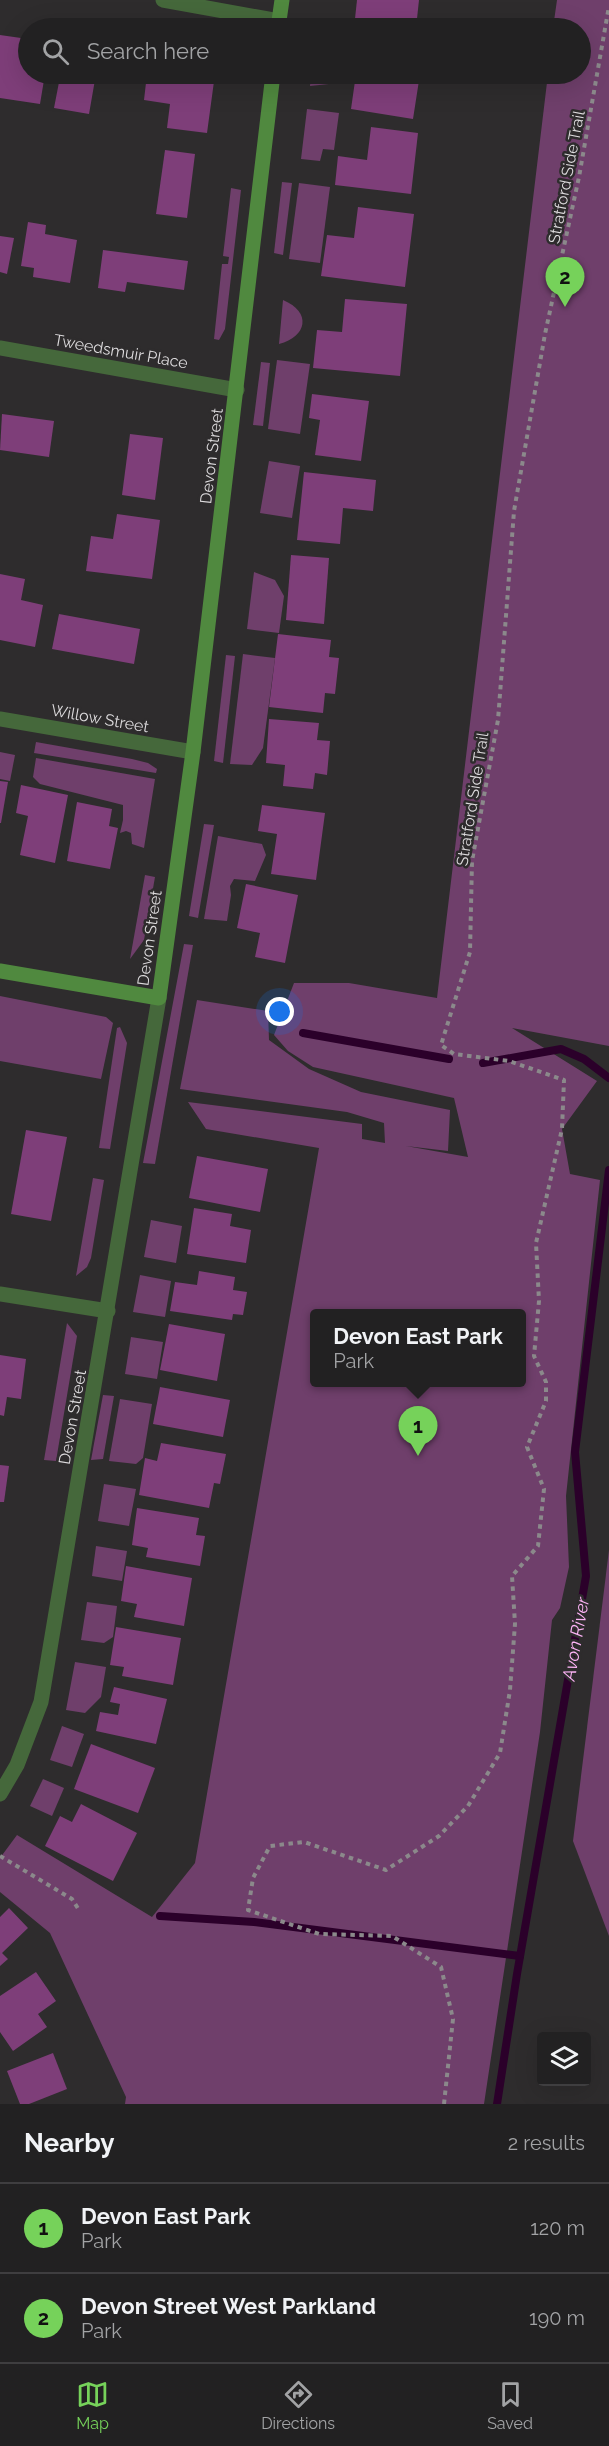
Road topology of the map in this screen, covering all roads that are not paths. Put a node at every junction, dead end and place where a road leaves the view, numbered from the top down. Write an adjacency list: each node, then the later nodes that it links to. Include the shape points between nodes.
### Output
1 (163, 0): 3 (street)
2 (282, 0): 4 (street)
3 (247, 18)
4 (280, 18)
5 (272, 84): 7 (street, Devon Street)
6 (0, 348): 7 (street, Tweedsmuir Place)
7 (237, 390): 9 (street, Devon Street)
8 (0, 719): 9 (street, Willow Street)
9 (193, 752): 11 (street, Devon Street)
10 (0, 971): 11 (street)
11 (159, 998): 13 (street, Devon Street)
12 (0, 1294): 13 (street)
13 (108, 1311): 14 (street, Devon Street, via 41,1702 17,1765)
14 (0, 1794)

